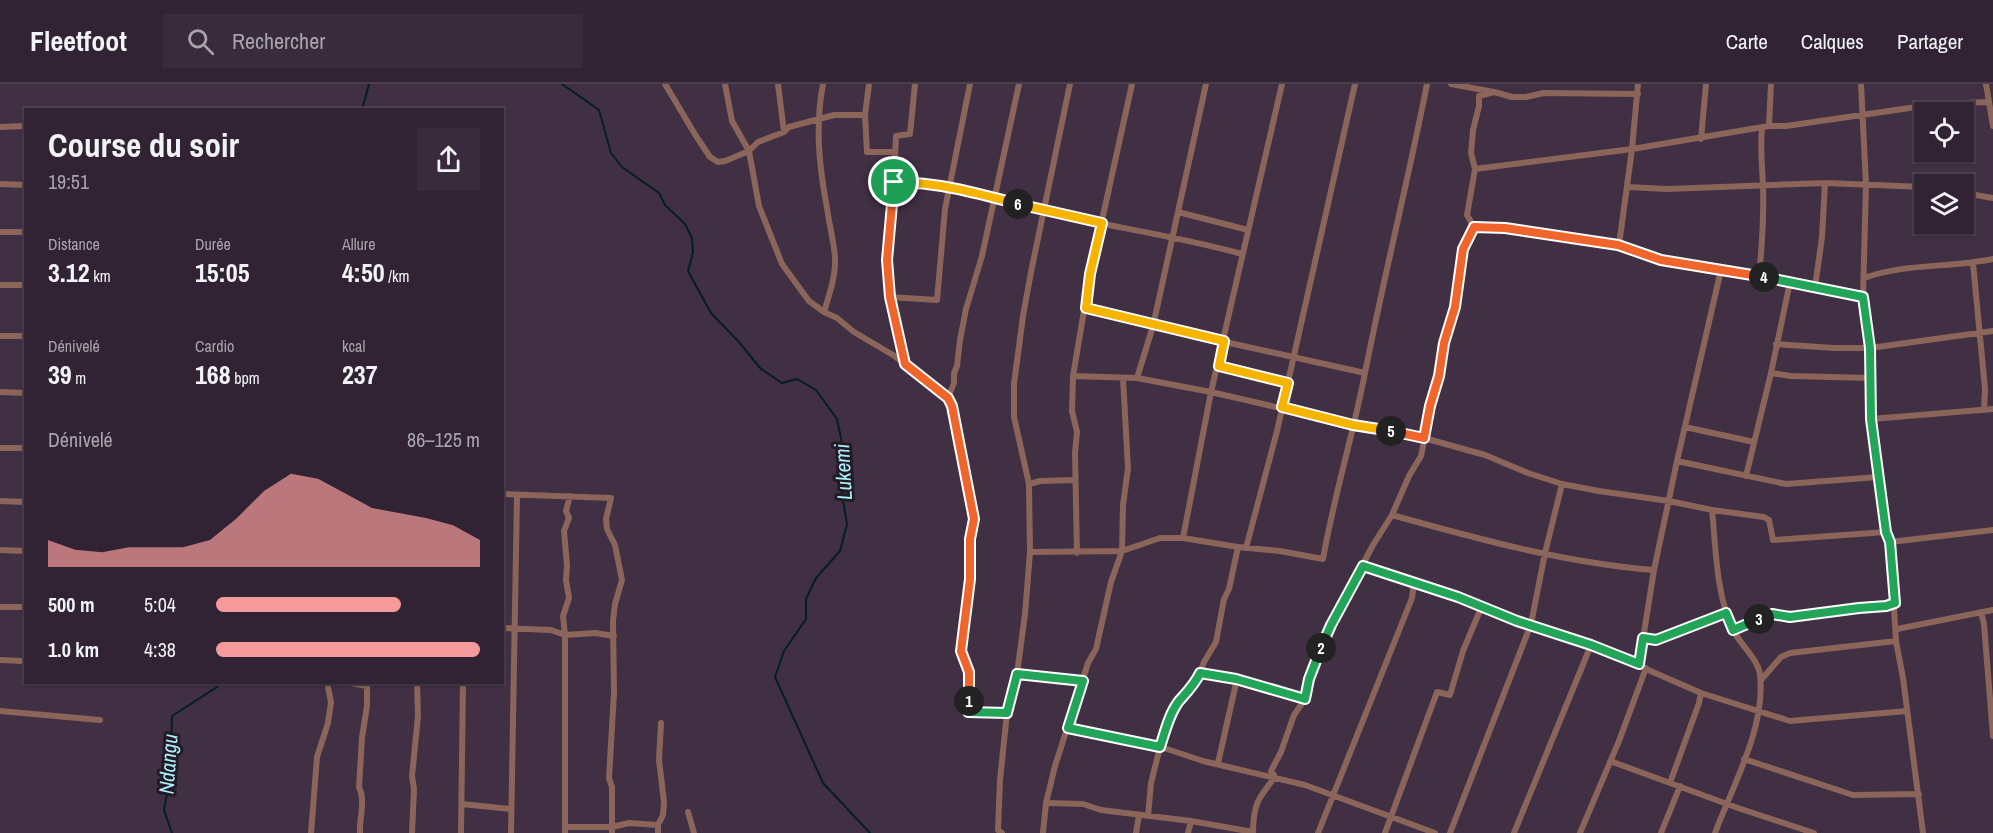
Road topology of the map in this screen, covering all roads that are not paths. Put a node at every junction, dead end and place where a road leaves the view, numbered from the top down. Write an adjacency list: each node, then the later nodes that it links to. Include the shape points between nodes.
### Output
1 (665, 84): 35 (street, via 710,157 725,161)
2 (725, 84): 35 (street, via 732,121)
3 (778, 84): 32 (street)
4 (823, 84): 27 (street)
5 (869, 84): 25 (street)
6 (915, 84): 36 (street, via 910,134 896,136)
7 (970, 84): 45 (street)
8 (1019, 84): 48 (street)
9 (1070, 84): 50 (street)
10 (1132, 84): 52 (street)
11 (1206, 84): 51 (street)
12 (1282, 84): 54 (street)
13 (1355, 84): 81 (street)
14 (1427, 84): 84 (street)
15 (1451, 84): 21 (street)
16 (1638, 84): 22 (street)
17 (1706, 84): 33 (street)
18 (1771, 84): 31 (street)
19 (1862, 84): 26 (street)
20 (1986, 84): 23 (street)
21 (1494, 92): 22 (street, via 1512,97 1544,93); 37 (street, via 1479,96 1471,153)
22 (1638, 94): 34 (street)
23 (1988, 102): 24 (street); 26 (street, via 1937,104)
24 (1992, 113): 29 (street)
25 (865, 115): 27 (street, via 834,115); 36 (street, via 867,152)
26 (1864, 115): 31 (street); 41 (street)
27 (818, 120): 32 (street, via 789,127); 72 (street, via 817,137 835,259)
28 (24, 126): 30 (street)
29 (1993, 126)
30 (0, 127)
31 (1766, 127): 33 (street); 43 (street, via 1760,154)
32 (784, 132): 35 (street, via 758,142)
33 (1701, 139): 34 (street)
34 (1632, 149): 37 (street); 46 (street)
35 (749, 151): 72 (street, via 759,206 775,251 809,301)
36 (895, 152): 38 (street)
37 (1475, 169): 53 (street, via 1467,215)
38 (894, 182): 45 (street); 69 (street, via 887,260)
39 (1825, 183): 41 (street); 43 (street); 68 (street)
40 (0, 184): 42 (street)
41 (1866, 184): 44 (street); 64 (street)
42 (24, 185)
43 (1763, 185): 46 (street); 63 (street)
44 (1914, 186)
45 (948, 187): 48 (street); 69 (street, via 937,300)
46 (1627, 187): 58 (street)
47 (1974, 195): 49 (street)
48 (994, 198): 50 (street); 94 (street)
49 (1993, 198)
50 (1044, 212): 52 (street); 109 (street, via 1014,384 1014,417)
51 (1178, 212): 54 (street); 57 (street)
52 (1102, 223): 57 (street); 71 (street)
53 (1474, 227): 58 (street); 101 (street, via 1463,249 1455,307)
54 (1248, 230): 59 (street)
55 (0, 232): 56 (street)
56 (24, 232)
57 (1172, 237): 59 (street); 73 (street)
58 (1618, 245): 62 (street, via 1661,260)
59 (1242, 254): 78 (street)
60 (1993, 259): 61 (street)
61 (1973, 263): 64 (street, via 1883,271); 75 (street)
62 (1721, 270): 63 (street); 100 (street)
63 (1759, 276): 65 (street)
64 (1864, 278): 70 (street)
65 (1790, 282): 68 (street); 79 (street)
66 (0, 285): 67 (street)
67 (24, 285)
68 (1815, 288): 70 (street)
69 (890, 297): 82 (street)
70 (1863, 297): 80 (street)
71 (1086, 308): 73 (street); 86 (street)
72 (824, 312): 82 (street)
73 (1153, 326): 78 (street); 88 (street)
74 (1993, 331): 75 (street)
75 (1981, 332): 80 (street); 96 (street)
76 (0, 336): 77 (street)
77 (24, 336)
78 (1224, 341): 81 (street); 83 (street)
79 (1776, 344): 80 (street); 85 (street)
80 (1870, 348): 89 (street)
81 (1294, 358): 84 (street); 90 (street)
82 (905, 364): 94 (street)
83 (1219, 366): 90 (street); 93 (street)
84 (1365, 373): 99 (street)
85 (1771, 373): 89 (street); 102 (street)
86 (1073, 376): 87 (street); 108 (street)
87 (1123, 378): 88 (street); 127 (street, via 1128,468)
88 (1137, 378): 93 (street)
89 (1870, 378): 98 (street)
90 (1288, 383): 95 (street)
91 (0, 392): 92 (street)
92 (24, 393)
93 (1211, 393): 95 (street); 121 (street)
94 (948, 398): 170 (street, via 974,519 961,651 969,672 968,712)
95 (1282, 407): 99 (street); 124 (street)
96 (1984, 410): 97 (street); 98 (street)
97 (1993, 411)
98 (1871, 419): 107 (street)
99 (1353, 425): 101 (street); 124 (street, via 1323,559)
100 (1685, 427): 102 (street); 105 (street)
101 (1424, 438): 110 (street, via 1485,455); 118 (street, via 1421,456)
102 (1754, 442): 106 (street)
103 (0, 448): 104 (street)
104 (24, 448)
105 (1677, 461): 106 (street); 115 (street)
106 (1746, 476): 107 (street, via 1786,484)
107 (1878, 477): 120 (street)
108 (1075, 480): 109 (street); 129 (street)
109 (1029, 484): 128 (street)
110 (1562, 484): 115 (street); 130 (street)
111 (504, 494): 112 (street)
112 (517, 496): 113 (street); 144 (street)
113 (570, 496): 146 (street, via 564,531 569,598 563,616); 147 (street, via 611,498 606,519 622,580 615,604)
114 (0, 501): 116 (street)
115 (1669, 501): 117 (street); 132 (street)
116 (24, 502)
117 (1712, 510): 120 (street, via 1769,519 1773,540); 140 (street)
118 (1392, 515): 130 (street); 131 (street)
119 (1993, 530): 122 (street)
120 (1886, 532): 122 (street)
121 (1183, 538): 123 (street); 127 (street, via 1160,538)
122 (1890, 542): 134 (street)
123 (1238, 547): 124 (street); 155 (street, via 1216,642)
124 (1246, 548)
125 (0, 550): 126 (street)
126 (24, 551)
127 (1122, 551): 129 (street); 158 (street, via 1096,649)
128 (1030, 552): 129 (street); 156 (street)
129 (1077, 553)
130 (1545, 553): 132 (street, via 1611,567); 141 (street)
131 (1363, 566): 133 (street); 166 (street, via 1331,625)
132 (1654, 570): 148 (street)
133 (1414, 583): 137 (street); 182 (street, via 1412,598)
134 (1895, 603): 143 (street); 145 (street, via 1790,617 1772,614)
135 (0, 607): 136 (street)
136 (24, 607)
137 (1481, 608): 141 (street); 191 (street, via 1450,695 1437,692)
138 (1993, 610): 139 (street)
139 (1981, 612): 143 (street); 160 (street)
140 (1726, 613): 145 (street); 148 (street, via 1656,640)
141 (1531, 624): 150 (street); 211 (street)
142 (504, 628): 144 (street)
143 (1897, 628): 149 (street)
144 (515, 629): 146 (street, via 551,630); 187 (street)
145 (1733, 630): 159 (street, via 1757,665)
146 (565, 635): 147 (street); 194 (street)
147 (614, 636): 195 (street, via 609,778)
148 (1643, 638): 153 (street)
149 (1896, 641): 159 (street, via 1790,653 1781,657); 169 (street)
150 (1591, 645): 153 (street); 212 (street)
151 (0, 660): 152 (street)
152 (22, 662)
153 (1639, 664): 154 (street)
154 (1646, 668): 165 (street); 177 (street)
155 (1200, 673): 157 (street); 175 (street, via 1170,717)
156 (1017, 674): 158 (street); 170 (street)
157 (1236, 679): 166 (street); 178 (street)
158 (1083, 681): 173 (street)
159 (1760, 681): 168 (street)
160 (1990, 682): 174 (street)
161 (327, 684): 196 (street, via 331,702 316,757)
162 (367, 684): 197 (street, via 359,787)
163 (417, 684): 198 (street)
164 (463, 684): 186 (street)
165 (1701, 693): 168 (street); 180 (street)
166 (1305, 699): 179 (street, via 1294,715 1271,771)
167 (0, 711): 171 (street)
168 (1760, 711): 169 (street, via 1790,721); 176 (street)
169 (1907, 711): 183 (street)
170 (1007, 713): 203 (street, via 1000,780 998,830)
171 (100, 720)
172 (661, 723): 193 (street, via 659,760 664,802)
173 (1068, 728): 175 (street); 184 (street)
174 (1993, 736)
175 (1160, 747): 178 (street); 190 (street)
176 (1744, 759): 183 (street, via 1853,795); 185 (street)
177 (1610, 761): 180 (street); 213 (street)
178 (1218, 763): 179 (street)
179 (1275, 777): 182 (street); 207 (street, via 1259,797)
180 (1671, 783): 181 (street)
181 (1680, 786): 185 (street); 214 (street)
182 (1332, 794): 191 (street); 208 (street)
183 (1919, 794): 217 (street)
184 (1046, 803): 189 (street, via 1083,804); 204 (street)
185 (1726, 803): 215 (street); 216 (street)
186 (462, 804): 187 (street); 199 (street)
187 (511, 809): 200 (street)
188 (688, 812): 202 (street)
189 (1139, 815): 190 (street); 205 (street)
190 (1148, 816): 192 (street)
191 (1391, 816): 209 (street); 210 (street)
192 (1191, 821): 206 (street); 207 (street)
193 (658, 825): 195 (street, via 629,823); 201 (street)
194 (565, 830): 195 (street)
195 (612, 830)
196 (311, 833)
197 (360, 833)
198 (412, 833)
199 (461, 833)
200 (511, 833)
201 (658, 833)
202 (694, 833)
203 (1002, 833)
204 (1043, 833)
205 (1136, 833)
206 (1188, 833)
207 (1253, 833)
208 (1318, 833)
209 (1385, 833)
210 (1435, 833)
211 (1450, 833)
212 (1514, 833)
213 (1580, 833)
214 (1661, 833)
215 (1715, 833)
216 (1814, 833)
217 (1923, 833)

